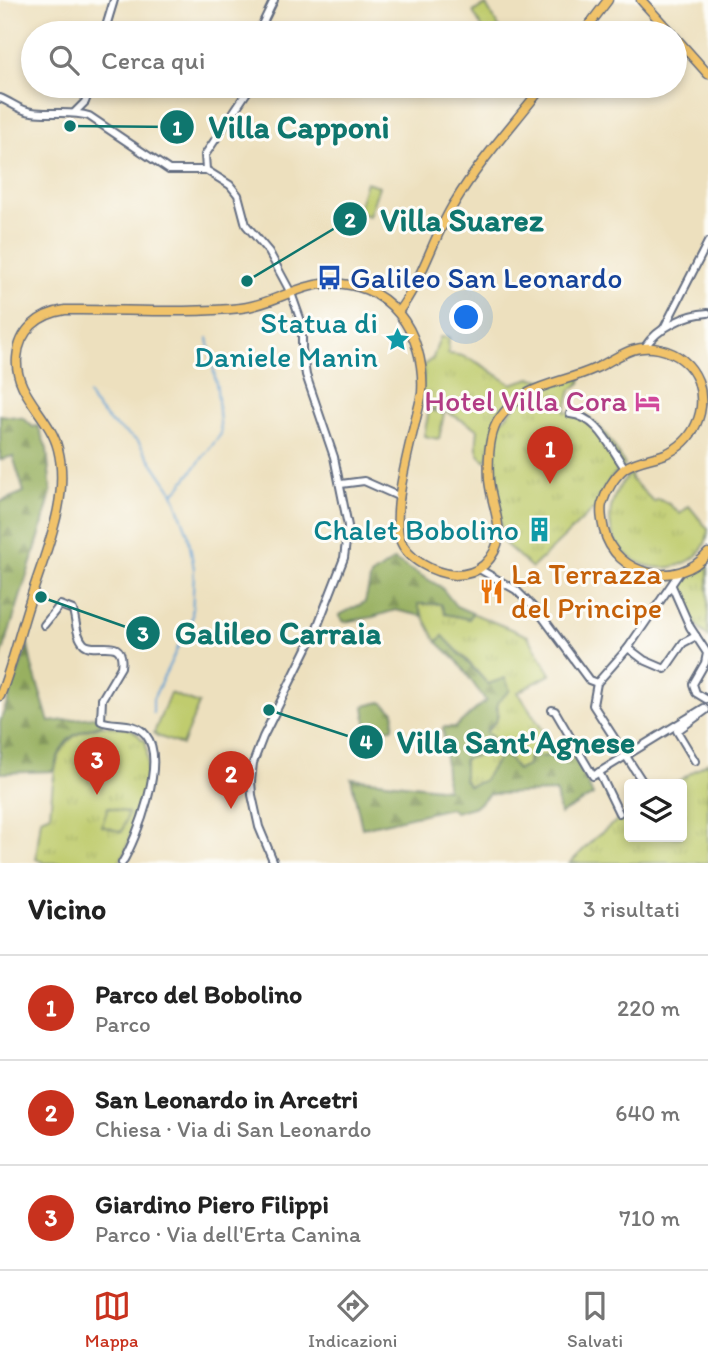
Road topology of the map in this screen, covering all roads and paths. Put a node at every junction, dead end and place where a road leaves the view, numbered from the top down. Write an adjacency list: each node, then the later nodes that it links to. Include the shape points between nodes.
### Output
1 (114, 0): 5 (street)
2 (274, 0): 6 (street)
3 (608, 0): 7 (main road)
4 (641, 0): 8 (main road)
5 (108, 21)
6 (264, 21)
7 (592, 21)
8 (660, 21)
9 (687, 51): 10 (main road)
10 (708, 74)
11 (0, 98): 15 (street, via 33,113)
12 (87, 98): 15 (street)
13 (243, 98): 16 (street, via 205,155)
14 (533, 98): 19 (main road, via 453,203 409,298)
15 (75, 112): 16 (street, via 89,116 169,170)
16 (206, 170): 18 (street, via 238,195 246,225 269,252)
17 (708, 242): 21 (street)
18 (292, 293): 19 (main road, via 322,284 346,285 373,293); 25 (street, via 302,324 306,375); 35 (main road, via 242,308 65,310 42,316 28,328 19,347 17,371 54,436 62,483)
19 (398, 312): 26 (main road, via 420,357 422,393)
20 (708, 313): 21 (street, via 690,316)
21 (663, 330): 22 (street)
22 (645, 347): 24 (main road, via 668,351 689,366 702,391 703,404 692,434 680,446); 28 (main road, via 542,385 497,421 488,468 498,543)
23 (570, 414): 24 (street, via 596,426)
24 (625, 468): 29 (main road, via 602,506 609,544 621,560 640,570)
25 (341, 484): 26 (street, via 363,481); 45 (street, via 349,533 344,558 303,659 253,763 252,795)
26 (400, 497): 28 (main road, via 398,529 407,552 443,572 457,575)
27 (708, 553): 29 (main road)
28 (478, 569): 34 (street, via 516,590 546,620 589,680)
29 (680, 572): 30 (street)
30 (672, 586): 32 (street); 33 (street)
31 (44, 625): 44 (street, via 55,609 66,606 73,610 86,645 110,646 119,652 121,667 102,699 101,721 140,730 150,743 153,768 138,827)
32 (696, 636): 33 (street, via 682,643 665,670); 36 (street, via 708,656 693,688)
33 (628, 648): 34 (street)
34 (597, 683): 39 (street, via 593,705)
35 (0, 696)
36 (707, 698): 38 (street)
37 (552, 710): 41 (street, via 593,776)
38 (706, 710): 39 (street); 40 (street, via 677,731)
39 (624, 756): 41 (street); 42 (street)
40 (695, 761)
41 (599, 772): 43 (street)
42 (640, 779)
43 (619, 813)
44 (122, 863)
45 (274, 863)

